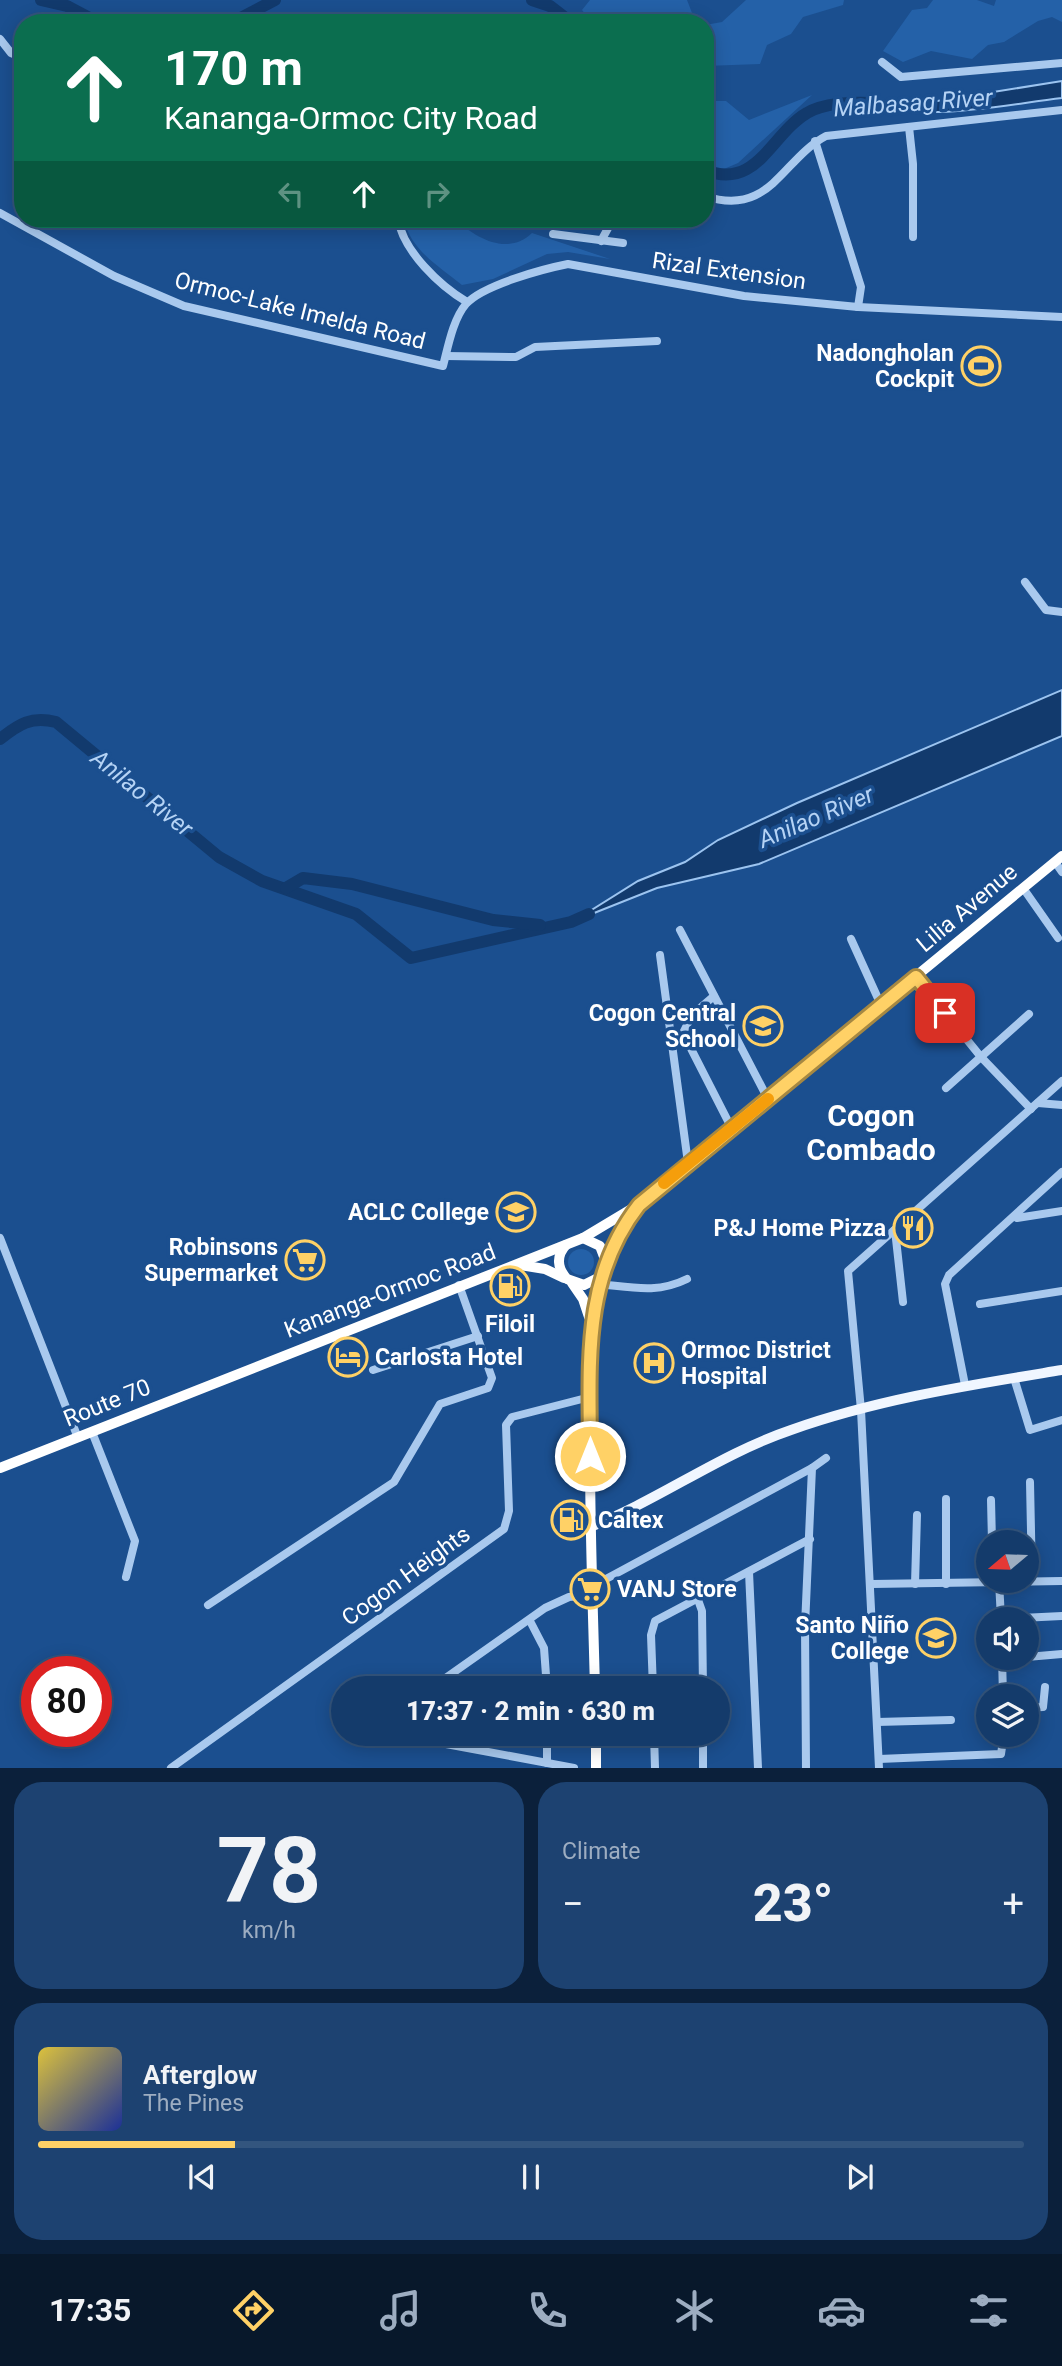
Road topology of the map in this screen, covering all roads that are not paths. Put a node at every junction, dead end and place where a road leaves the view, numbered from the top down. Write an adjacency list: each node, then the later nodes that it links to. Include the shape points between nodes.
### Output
1 (0, 39): 2 (street)
2 (14, 54)
3 (882, 62): 4 (street, via 901,77)
4 (1062, 63)
5 (1062, 110): 6 (street)
6 (909, 127): 7 (street); 13 (street)
7 (815, 141): 8 (street, via 781,178 759,194 735,200); 17 (street, via 861,287)
8 (714, 197)
9 (27, 228): 20 (street, Ormoc-Lake Imelda Road, via 114,276 184,306 443,366)
10 (401, 228): 16 (street, via 426,267)
11 (608, 228): 14 (street)
12 (552, 234): 14 (street)
13 (914, 237)
14 (601, 241): 15 (street)
15 (623, 243)
16 (467, 302): 17 (street, Rizal Extension, via 544,268 568,264 744,296); 20 (street)
17 (858, 307): 18 (street, Rizal Extension)
18 (1062, 317)
19 (657, 341): 20 (street, via 535,347 516,357)
20 (446, 356)
21 (1025, 582): 22 (street, via 1046,610)
22 (1062, 612)
23 (1058, 859): 24 (street); 25 (highway, Lilia Avenue)
24 (1062, 872)
25 (1023, 888): 27 (street); 30 (highway, Lilia Avenue)
26 (680, 930): 31 (street)
27 (1058, 938)
28 (851, 939): 32 (street)
29 (660, 955): 41 (street)
30 (916, 977): 32 (highway, Lilia Avenue); 34 (street)
31 (714, 996): 37 (street); 40 (street, via 692,1015 683,1034)
32 (881, 1005): 37 (highway, Lilia Avenue)
33 (1029, 1014): 34 (street)
34 (981, 1057): 36 (street); 39 (street)
35 (1062, 1082): 39 (street)
36 (946, 1088)
37 (768, 1099): 40 (highway, Lilia Avenue)
38 (1062, 1105): 39 (street)
39 (1035, 1106): 46 (street)
40 (731, 1127): 41 (highway, Lilia Avenue)
41 (688, 1163): 43 (highway, Lilia Avenue)
42 (1062, 1172): 45 (street)
43 (639, 1205): 48 (highway); 51 (highway, via 617,1236)
44 (1062, 1211): 45 (street)
45 (1014, 1219): 65 (street, via 949,1275 945,1284)
46 (895, 1230): 57 (street); 67 (street, via 848,1271)
47 (0, 1238): 70 (street)
48 (583, 1238): 49 (highway); 51 (highway, via 600,1246)
49 (566, 1245): 50 (highway, Kananga-Ormoc Road); 54 (highway, via 559,1259 560,1270)
50 (513, 1265): 54 (highway, via 536,1266); 55 (highway, Kananga-Ormoc Road)
51 (606, 1265): 53 (highway)
52 (687, 1279): 53 (street, via 652,1290)
53 (599, 1280): 54 (highway, via 590,1284); 59 (highway)
54 (569, 1281): 59 (highway, via 586,1305)
55 (459, 1285): 60 (street); 63 (highway, Kananga-Ormoc Road)
56 (1062, 1291): 58 (street)
57 (904, 1302)
58 (980, 1304)
59 (590, 1329): 66 (highway)
60 (478, 1336): 61 (street); 92 (street, via 492,1378 488,1388 440,1404 394,1482)
61 (373, 1370)
62 (1062, 1370): 64 (main road)
63 (230, 1377): 69 (highway, Route 70)
64 (1014, 1378): 65 (main road); 68 (street, via 1030,1430)
65 (965, 1385): 67 (main road)
66 (590, 1397): 78 (highway); 115 (street, Cogon Heights, via 512,1417 506,1424 509,1511 504,1529)
67 (861, 1410): 78 (main road, via 747,1448); 87 (street)
68 (1062, 1420)
69 (92, 1432): 70 (highway, Route 70); 83 (street, via 135,1541)
70 (78, 1438): 72 (highway, Route 70)
71 (826, 1458): 73 (street)
72 (0, 1468)
73 (812, 1468): 81 (street); 90 (street)
74 (1030, 1482): 80 (street)
75 (946, 1499): 89 (street)
76 (991, 1500): 79 (street)
77 (917, 1516): 88 (street)
78 (590, 1527): 90 (highway)
79 (992, 1530)
80 (1031, 1530)
81 (810, 1539): 82 (street); 121 (street, via 805,1626)
82 (749, 1572): 91 (street); 120 (street)
83 (126, 1577)
84 (1040, 1580): 85 (street)
85 (1062, 1581)
86 (976, 1582): 89 (street)
87 (872, 1584): 88 (street); 106 (street)
88 (915, 1584): 89 (street)
89 (946, 1584)
90 (593, 1591): 95 (street, via 545,1608); 100 (highway)
91 (697, 1597): 101 (street, via 655,1621); 102 (street, via 702,1611)
92 (208, 1605)
93 (1062, 1616): 94 (street)
94 (1039, 1617)
95 (530, 1621): 98 (street); 99 (street, via 544,1648)
96 (1062, 1654): 97 (street)
97 (1039, 1656)
98 (450, 1676)
99 (546, 1676)
100 (595, 1676)
101 (653, 1676)
102 (703, 1676)
103 (1045, 1687): 104 (street, via 1043,1707)
104 (1039, 1707)
105 (951, 1720): 106 (street)
106 (877, 1722): 114 (street)
107 (456, 1746): 113 (street)
108 (547, 1746): 113 (street)
109 (596, 1746): 117 (highway)
110 (654, 1746): 118 (street)
111 (703, 1746): 119 (street)
112 (1002, 1747): 114 (street, via 1001,1754)
113 (547, 1763): 116 (street)
114 (879, 1763)
115 (171, 1768)
116 (574, 1768)
117 (596, 1768)
118 (655, 1768)
119 (703, 1768)
120 (758, 1768)
121 (807, 1768)

